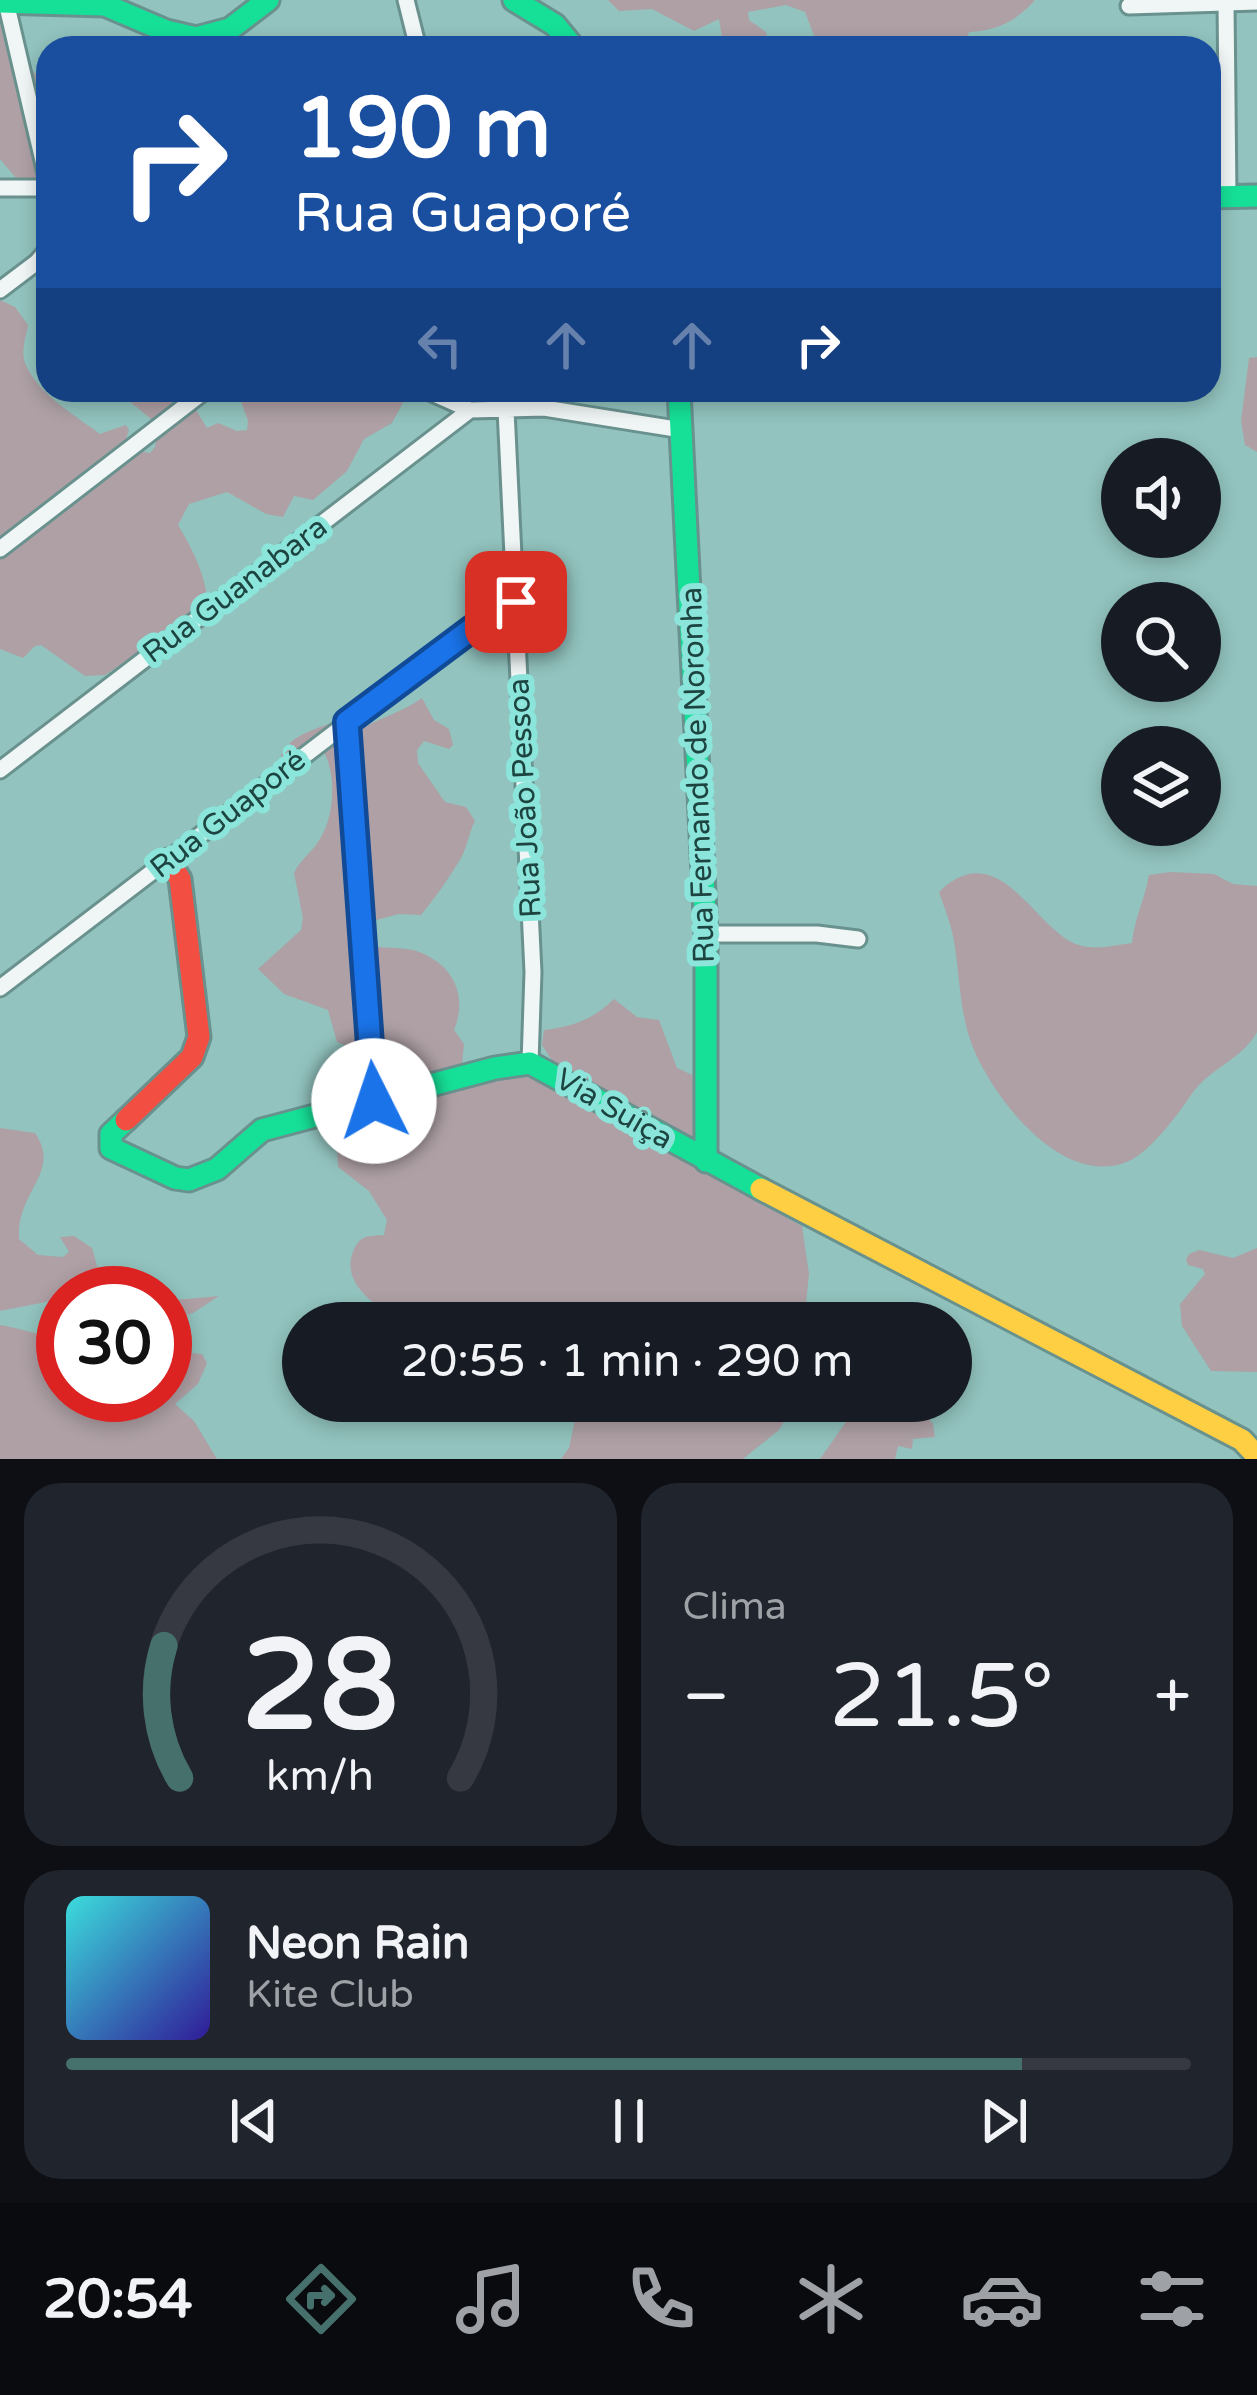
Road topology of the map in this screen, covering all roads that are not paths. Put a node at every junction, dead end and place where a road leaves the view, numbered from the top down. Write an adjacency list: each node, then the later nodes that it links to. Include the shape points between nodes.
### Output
1 (268, 0): 9 (street)
2 (406, 0): 10 (street)
3 (514, 0): 11 (street)
4 (3, 2): 8 (street, via 81,1); 12 (street)
5 (1257, 2): 6 (street)
6 (1226, 3): 7 (street); 13 (street)
7 (1129, 6)
8 (178, 36)
9 (220, 36)
10 (415, 36)
11 (564, 36)
12 (36, 136)
13 (1221, 142)
14 (36, 186): 15 (street)
15 (0, 188)
16 (1257, 196): 17 (street)
17 (1221, 197)
18 (36, 263): 19 (street)
19 (0, 290)
20 (190, 402): 27 (street)
21 (452, 402): 24 (street)
22 (504, 402): 25 (street, Rua João Pessoa)
23 (680, 402): 26 (street, Rua Fernando de Noronha)
24 (470, 410): 25 (street); 30 (street, Rua Guanabara)
25 (506, 410): 26 (street, via 544,408); 28 (street, Rua João Pessoa)
26 (682, 430): 32 (street, Rua Fernando de Noronha)
27 (0, 549)
28 (516, 602): 29 (street, Rua Guaporé); 35 (street, Rua João Pessoa)
29 (347, 722): 31 (street, Rua Guaporé); 36 (street)
30 (0, 770)
31 (168, 860): 34 (street, Rua Guaporé); 36 (street, Via Suiça, via 180,879 199,1037 192,1057 111,1134 111,1148 189,1180 217,1169 262,1130)
32 (706, 934): 33 (street); 37 (street, Rua Fernando de Noronha)
33 (858, 939)
34 (0, 988)
35 (530, 1063): 36 (street, Via Suiça); 37 (street, Via Suiça)
36 (374, 1101)
37 (706, 1161): 38 (street, Via Suiça, via 1242,1440)
38 (1257, 1456)

